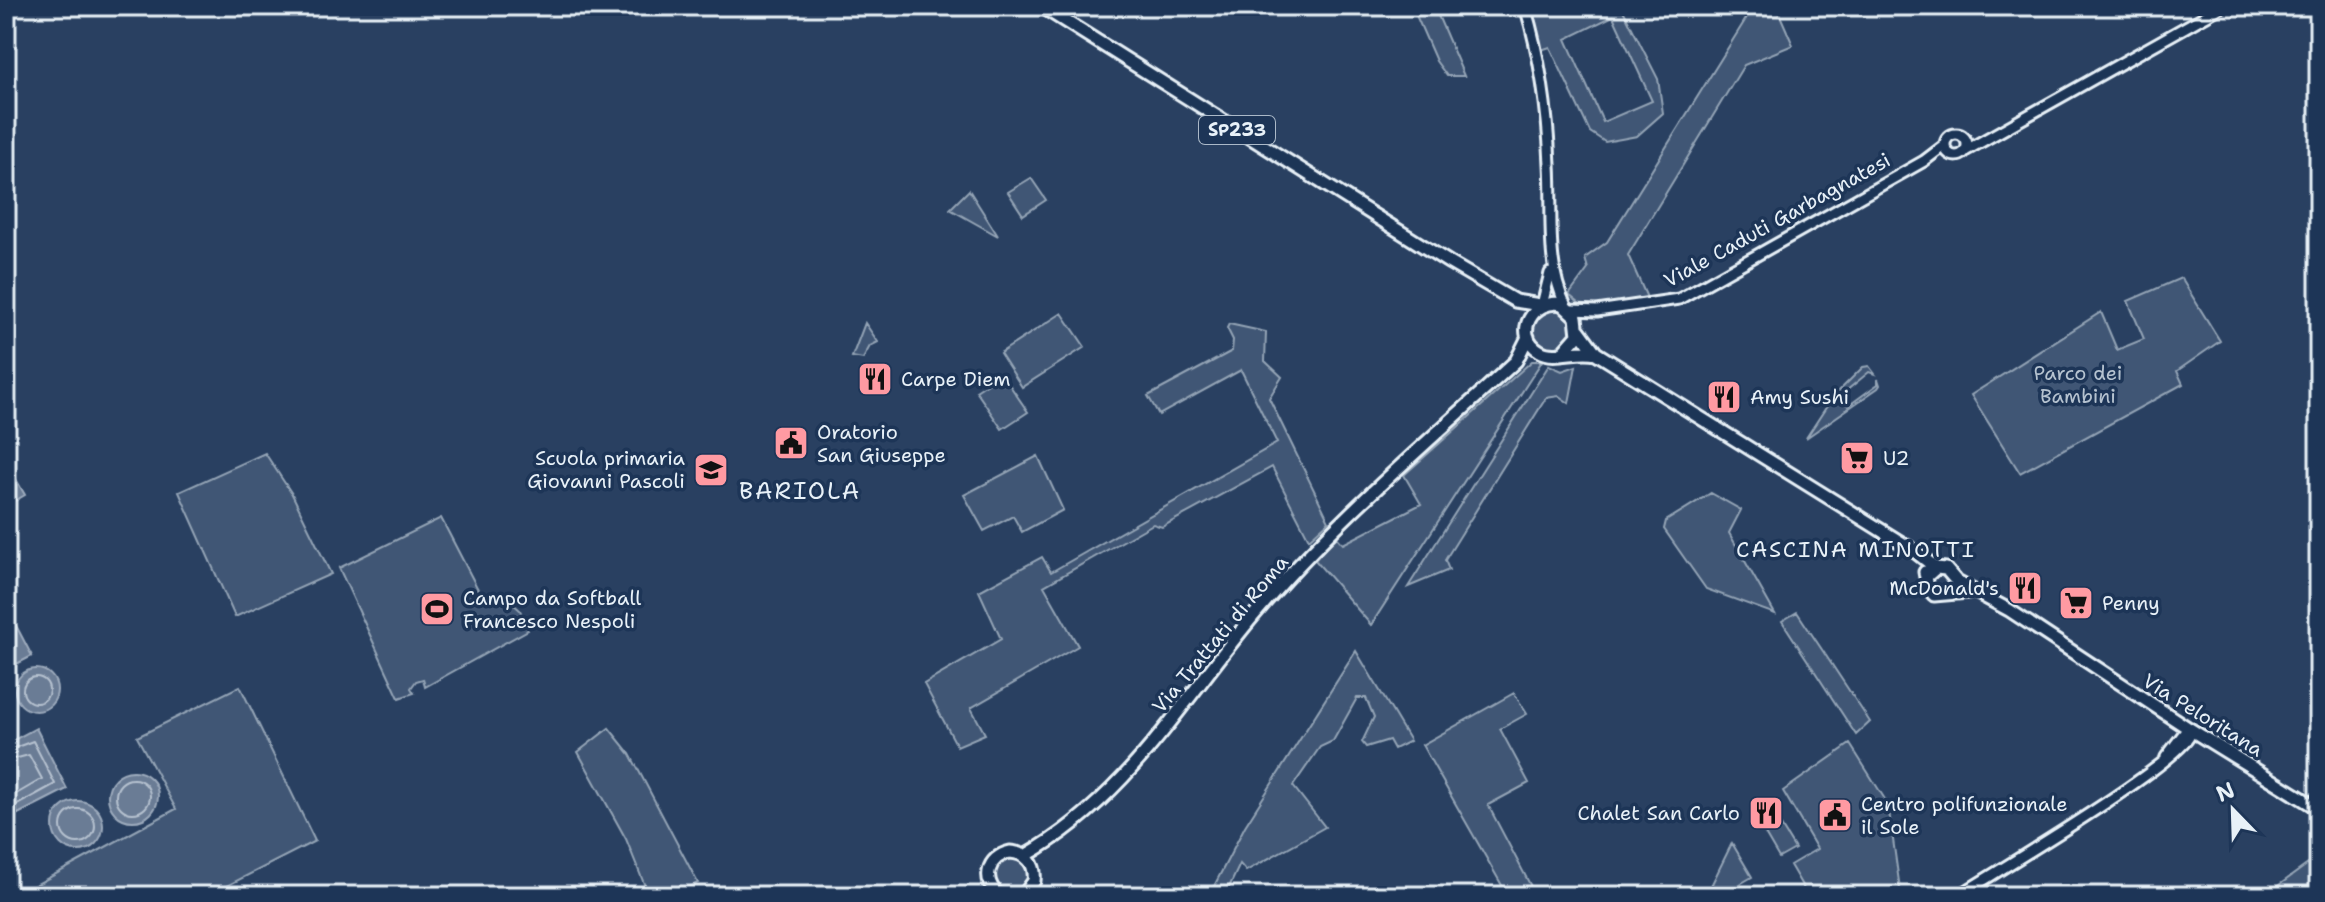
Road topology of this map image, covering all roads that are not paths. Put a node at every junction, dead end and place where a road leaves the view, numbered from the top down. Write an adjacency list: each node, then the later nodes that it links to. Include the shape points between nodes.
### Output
1 (1041, 6): 11 (main road, SP233)
2 (1525, 6): 10 (street, via 1546,121)
3 (2223, 6): 4 (street)
4 (1989, 135): 5 (street); 7 (street)
5 (1963, 137): 6 (street, via 1952,135); 7 (street)
6 (1945, 145): 8 (street); 9 (street, Viale Caduti Garbagnatesi)
7 (1965, 151): 8 (street)
8 (1953, 156): 9 (street, Viale Caduti Garbagnatesi)
9 (1924, 161): 14 (street, Viale Caduti Garbagnatesi, via 1682,297)
10 (1552, 237): 12 (street, via 1550,278); 13 (street, via 1554,281)
11 (1450, 263): 12 (main road, via 1515,301); 16 (main road, via 1517,310)
12 (1541, 305): 13 (main road); 16 (main road, via 1531,314)
13 (1569, 308): 14 (street, Viale Caduti Garbagnatesi); 15 (main road)
14 (1597, 311): 15 (street)
15 (1579, 329): 18 (main road); 19 (main road)
16 (1527, 331): 17 (main road); 20 (main road, Via Trattati di Roma)
17 (1539, 351): 18 (main road); 20 (main road, Via Trattati di Roma)
18 (1564, 351): 19 (main road)
19 (1596, 353): 21 (main road, via 1913,550)
20 (1516, 361): 25 (main road, Via Trattati di Roma, via 1316,548 1255,614 1122,781)
21 (1931, 572): 22 (main road, via 1946,569); 22 (main road, via 1928,588 1934,595)
22 (1952, 585): 23 (main road, Via Peloritana, via 2068,650)
23 (2188, 728): 24 (main road, Via Peloritana); 30 (street, via 2185,744 2162,763)
24 (2319, 809)
25 (1061, 834): 26 (main road, Via Trattati di Roma); 27 (main road, Via Trattati di Roma)
26 (1025, 856): 27 (main road); 28 (main road, Via Trattati di Roma, via 1010,852 994,860 988,879)
27 (1034, 868): 29 (main road, Via Trattati di Roma, via 1034,881)
28 (999, 896)
29 (1023, 896)
30 (1958, 896)

